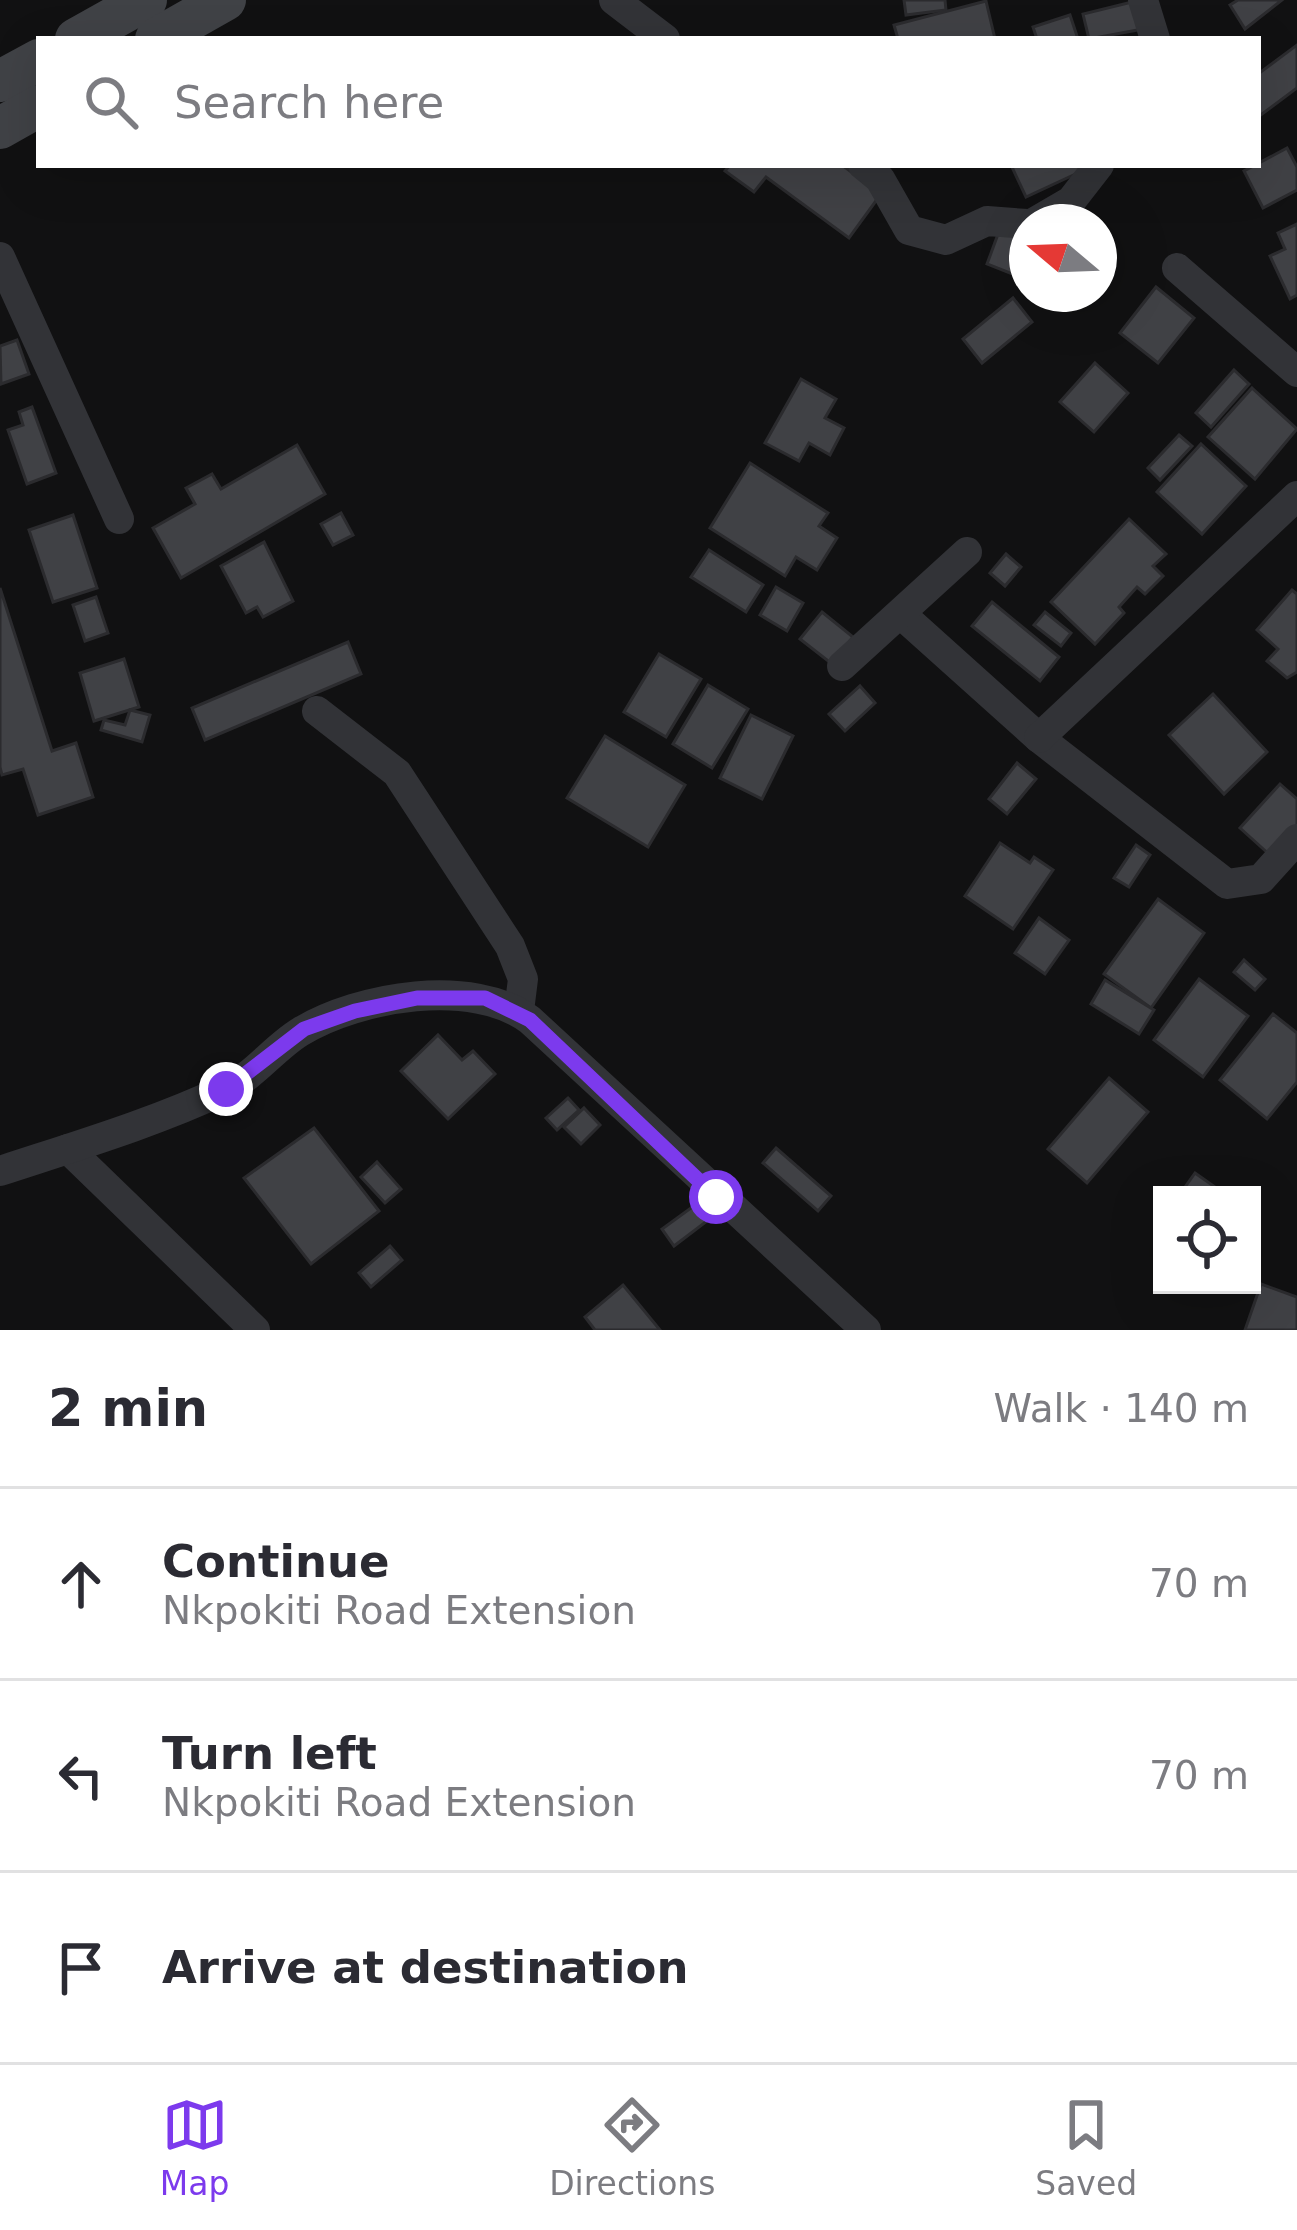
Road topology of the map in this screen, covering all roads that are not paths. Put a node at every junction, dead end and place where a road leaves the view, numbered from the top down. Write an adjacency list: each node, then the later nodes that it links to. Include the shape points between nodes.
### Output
1 (146, 0): 5 (main road)
2 (225, 0): 6 (main road)
3 (614, 0): 7 (street)
4 (1143, 0): 8 (street)
5 (81, 36)
6 (161, 36)
7 (661, 36)
8 (1154, 36)
9 (36, 62): 10 (main road)
10 (0, 81)
11 (36, 108): 12 (main road)
12 (0, 128)
13 (867, 168): 16 (street, via 909,230 946,240 987,221)
14 (1098, 168): 15 (street)
15 (1066, 204)
16 (1009, 222)
17 (0, 256): 21 (street)
18 (1177, 268): 19 (street)
19 (1297, 372)
20 (1297, 496): 26 (street)
21 (119, 519)
22 (967, 552): 23 (street)
23 (902, 615): 24 (street); 26 (street)
24 (842, 666)
25 (317, 711): 28 (street, via 397,773 510,946 523,979)
26 (1039, 738): 27 (street, via 1227,884 1261,879)
27 (1297, 839)
28 (518, 1011): 29 (street, via 485,998 417,998 355,1011 304,1029 226,1089); 32 (street)
29 (68, 1149): 30 (street); 31 (street)
30 (0, 1171)
31 (255, 1330)
32 (866, 1330)

